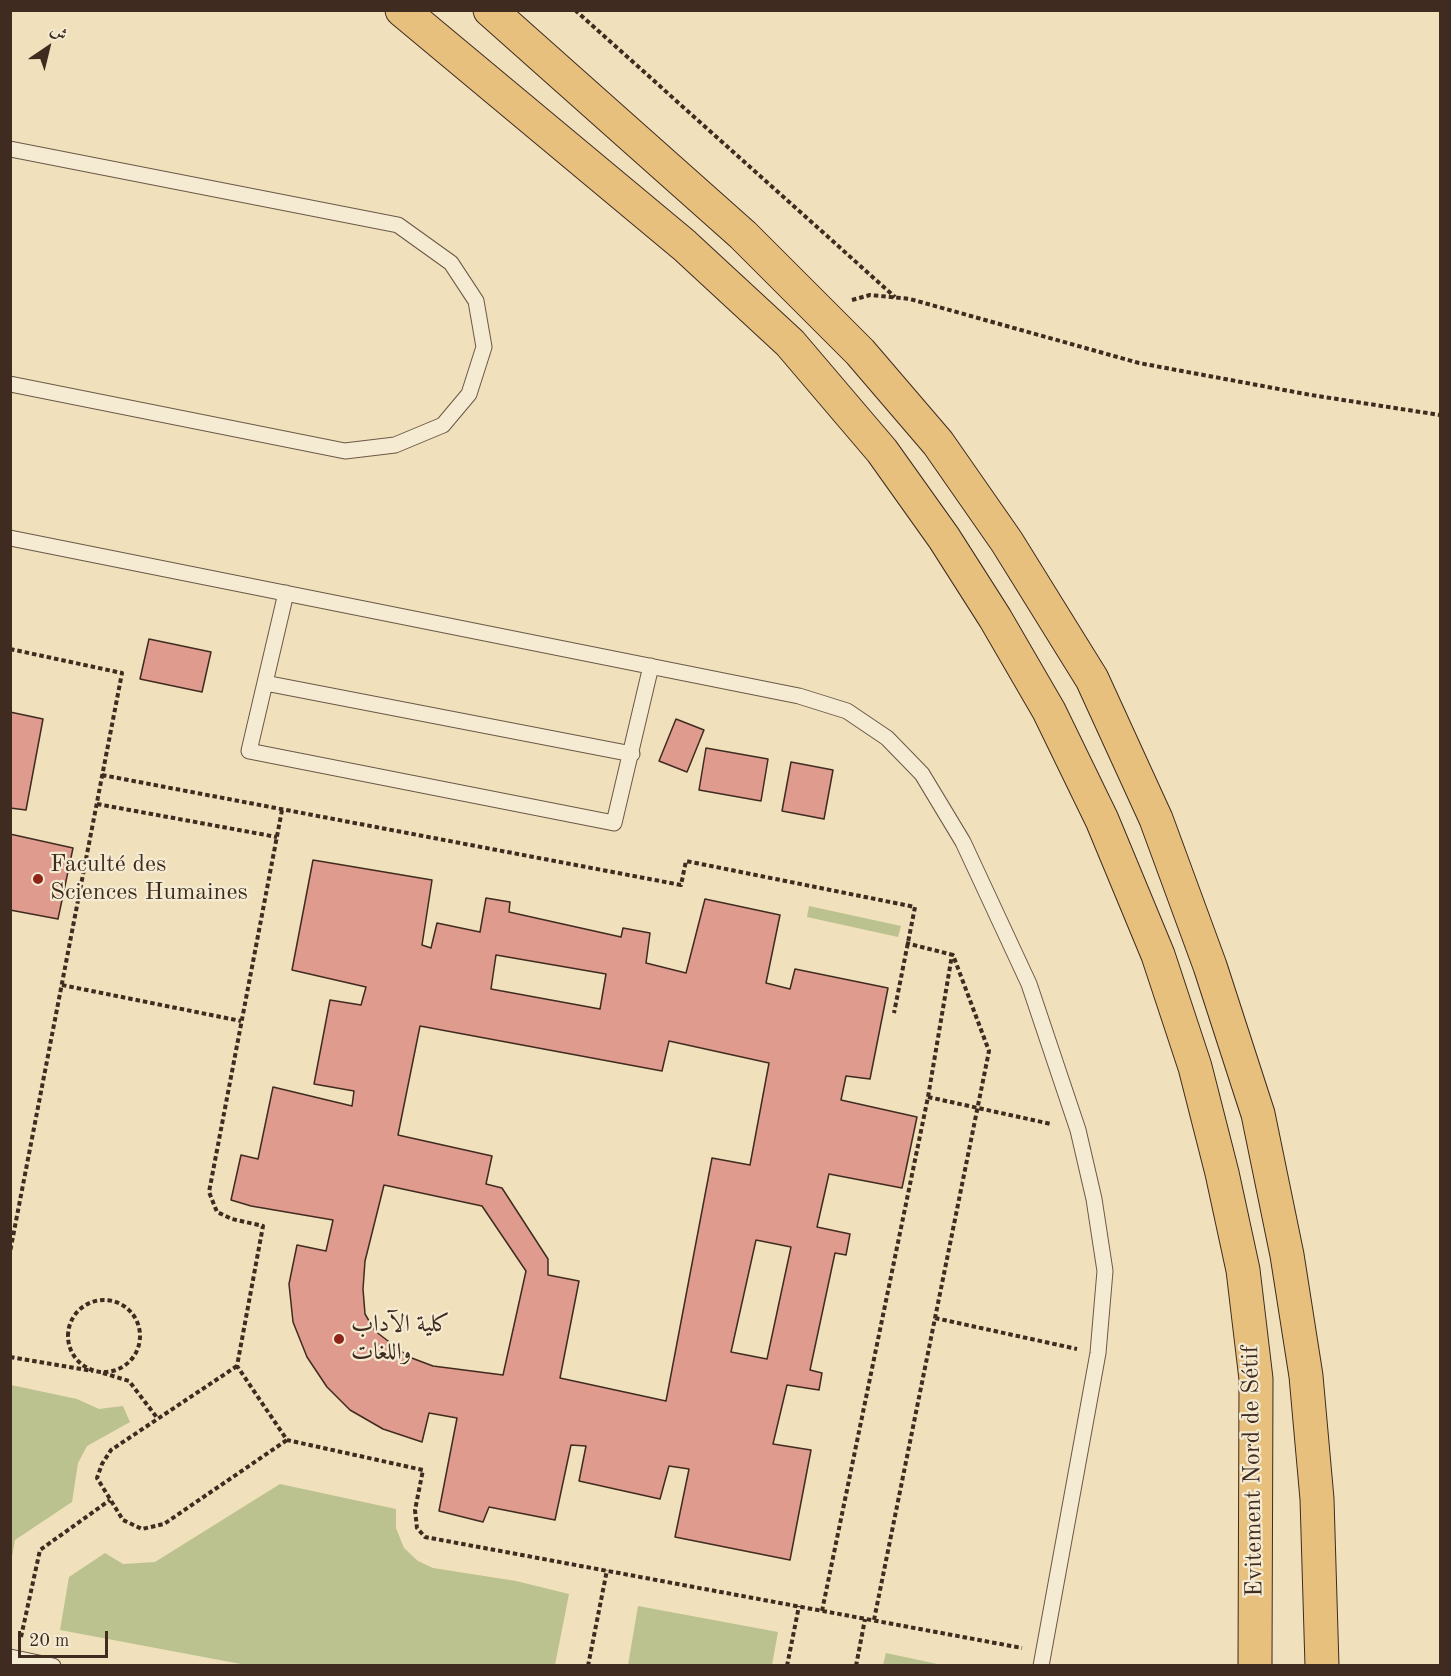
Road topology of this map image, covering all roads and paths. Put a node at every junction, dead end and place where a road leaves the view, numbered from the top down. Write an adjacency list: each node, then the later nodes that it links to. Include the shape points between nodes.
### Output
1 (402, 10): 47 (highway, Evitement Nord de Sétif, via 684,245 790,343 882,451 963,568 1049,711 1102,820 1153,944 1195,1067 1243,1270 1256,1379)
2 (490, 10): 6 (highway, via 743,235)
3 (575, 10): 5 (path)
4 (10, 149): 7 (lane, via 398,225 451,263 476,302 484,347 469,394 443,424 395,445 345,451)
5 (896, 298): 6 (path, via 870,295); 8 (path, via 1139,363)
6 (824, 315): 48 (highway, via 938,443 1007,542 1092,679 1156,819 1258,1114 1285,1245 1309,1410 1317,1498)
7 (10, 384)
8 (1440, 415)
9 (10, 538): 10 (lane)
10 (286, 593): 12 (lane); 13 (lane)
11 (10, 649): 15 (path, via 122,673)
12 (651, 666): 14 (lane); 26 (lane, via 799,696 847,711 887,738 922,774 963,842 1029,984)
13 (265, 683): 14 (lane); 14 (lane, via 249,751 614,823)
14 (632, 754)
15 (102, 775): 16 (path); 17 (path)
16 (97, 804): 18 (path); 21 (path)
17 (282, 810): 18 (path); 19 (path, via 681,885 686,861 915,907)
18 (277, 837): 23 (path)
19 (906, 943): 20 (path); 22 (path)
20 (953, 955): 24 (path); 25 (path, via 989,1051)
21 (62, 985): 23 (path); 27 (path)
22 (894, 1013)
23 (242, 1020): 31 (path, via 209,1192 217,1212 263,1226)
24 (928, 1097): 25 (path); 38 (path)
25 (977, 1108): 26 (path); 28 (path)
26 (1078, 1130): 29 (lane, via 1105,1270)
27 (10, 1252)
28 (935, 1318): 29 (path); 40 (path)
29 (1098, 1353): 42 (lane)
30 (10, 1357): 32 (path)
31 (237, 1366): 33 (path); 34 (path)
32 (98, 1372): 32 (path, via 122,1367 136,1353 140,1342 135,1317 127,1308 111,1301 87,1305 77,1313 69,1332 74,1356); 33 (path, via 129,1381)
33 (158, 1419): 35 (path, via 111,1450 102,1464 98,1478)
34 (287, 1440): 35 (path, via 164,1524 142,1529 123,1520); 36 (path, via 423,1470 415,1510 417,1528 425,1537)
35 (110, 1500): 41 (path, via 40,1550)
36 (607, 1570): 37 (path); 44 (path)
37 (799, 1606): 38 (path); 45 (path)
38 (822, 1611): 39 (path)
39 (865, 1619): 40 (path); 46 (path)
40 (874, 1620): 42 (path)
41 (14, 1658): 43 (lane)
42 (1042, 1659)
43 (53, 1665)
44 (588, 1665)
45 (788, 1665)
46 (856, 1665)
47 (1255, 1665)
48 (1322, 1665)

